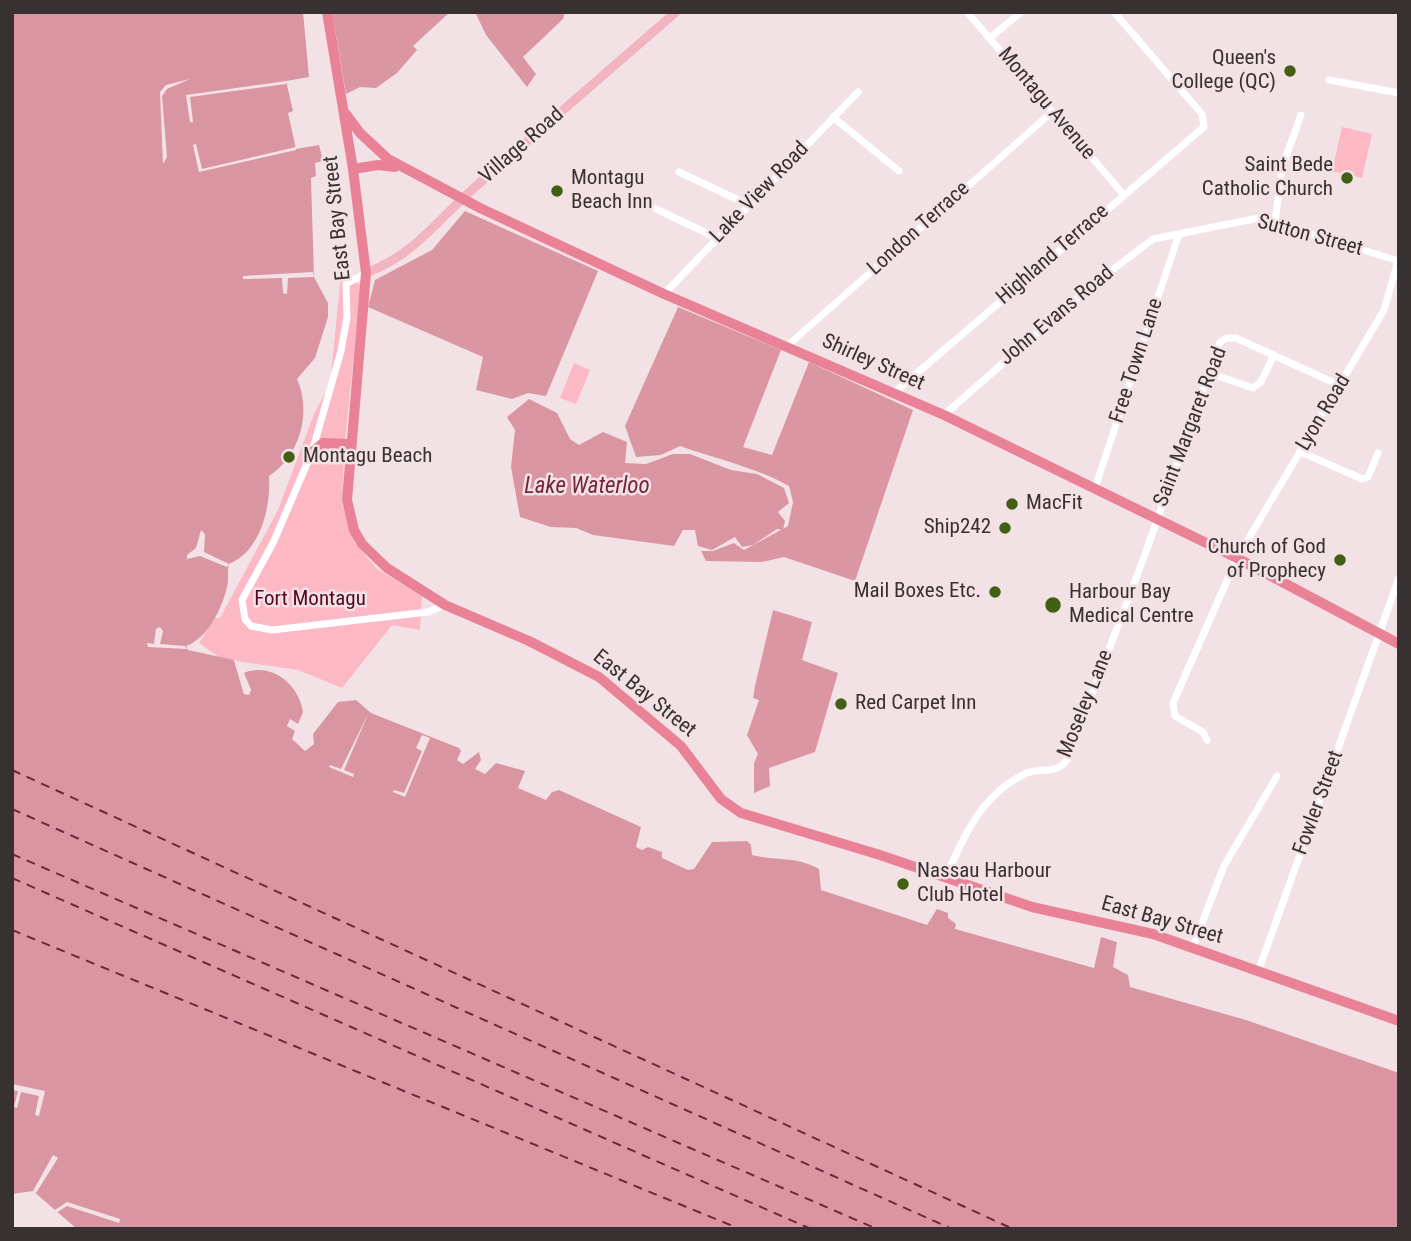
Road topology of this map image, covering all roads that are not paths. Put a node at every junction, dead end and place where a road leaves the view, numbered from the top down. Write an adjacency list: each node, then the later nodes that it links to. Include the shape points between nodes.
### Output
1 (327, 12): 10 (highway, East Bay Street)
2 (676, 12): 19 (main road, Village Road)
3 (967, 12): 6 (street, Montagu Avenue)
4 (1021, 12): 6 (street)
5 (1114, 12): 18 (street, Highland Terrace, via 1206,123)
6 (990, 38): 11 (street, Montagu Avenue)
7 (1329, 80): 9 (street)
8 (858, 92): 13 (street, Lake View Road)
9 (1399, 93)
10 (343, 109): 14 (highway, East Bay Street); 15 (highway, Shirley Street, via 360,134)
11 (1052, 112): 18 (street, Montagu Avenue); 28 (street, London Terrace)
12 (1301, 115): 22 (street, via 1282,168)
13 (833, 117): 16 (street); 20 (street, Lake View Road)
14 (353, 169): 15 (highway, via 378,165); 26 (highway, East Bay Street)
15 (402, 169): 19 (highway, Shirley Street)
16 (900, 171)
17 (679, 172): 20 (street)
18 (1124, 195): 32 (street, Highland Terrace)
19 (462, 199): 26 (main road, Village Road, via 415,247); 27 (highway, Shirley Street)
20 (749, 205): 24 (street, Lake View Road)
21 (656, 209): 24 (street)
22 (1275, 222): 23 (street, Sutton Street, via 1248,218); 25 (street, Sutton Street)
23 (1179, 234): 33 (street, John Evans Road, via 1144,244); 38 (street, Free Town Lane)
24 (717, 238): 27 (street, Lake View Road)
25 (1398, 261): 31 (street, Lyon Road, via 1384,310)
26 (366, 273): 34 (highway, East Bay Street); 36 (street, via 345,284 347,317 341,351)
27 (664, 295): 28 (highway, Shirley Street)
28 (787, 346): 32 (highway, Shirley Street)
29 (1274, 355): 30 (street, via 1261,382 1253,388); 30 (street, Saint Margaret Road, via 1227,338 1218,345); 31 (street)
30 (1209, 373): 39 (street, Saint Margaret Road)
31 (1341, 386): 35 (street, Lyon Road)
32 (895, 392): 33 (highway, Shirley Street)
33 (944, 415): 38 (highway, Shirley Street)
34 (350, 444): 36 (highway, via 323,443); 42 (highway, East Bay Street, via 347,500 362,544 387,568)
35 (1301, 452): 37 (street, via 1362,479 1368,477); 40 (street, Lyon Road)
36 (312, 453): 42 (street, via 242,600 244,619 261,630 283,629 428,612)
37 (1378, 453)
38 (1095, 488): 39 (highway, Shirley Street)
39 (1157, 518): 40 (highway, Shirley Street); 47 (street, Moseley Lane, via 1066,760 1057,769 1025,774 978,810)
40 (1237, 558): 43 (highway, Shirley Street); 45 (street, Lyon Road, via 1173,703 1175,716 1203,732)
41 (1399, 578): 43 (street, Fowler Street)
42 (445, 605): 47 (highway, East Bay Street, via 599,677 686,751 728,806)
43 (1378, 634): 44 (highway, Shirley Street); 49 (street, Fowler Street)
44 (1399, 644)
45 (1207, 740)
46 (1277, 776): 48 (street, via 1224,866)
47 (945, 879): 48 (highway, East Bay Street, via 1032,907 1153,934)
48 (1192, 949): 49 (highway, East Bay Street)
49 (1258, 972): 50 (highway, East Bay Street)
50 (1399, 1021)

